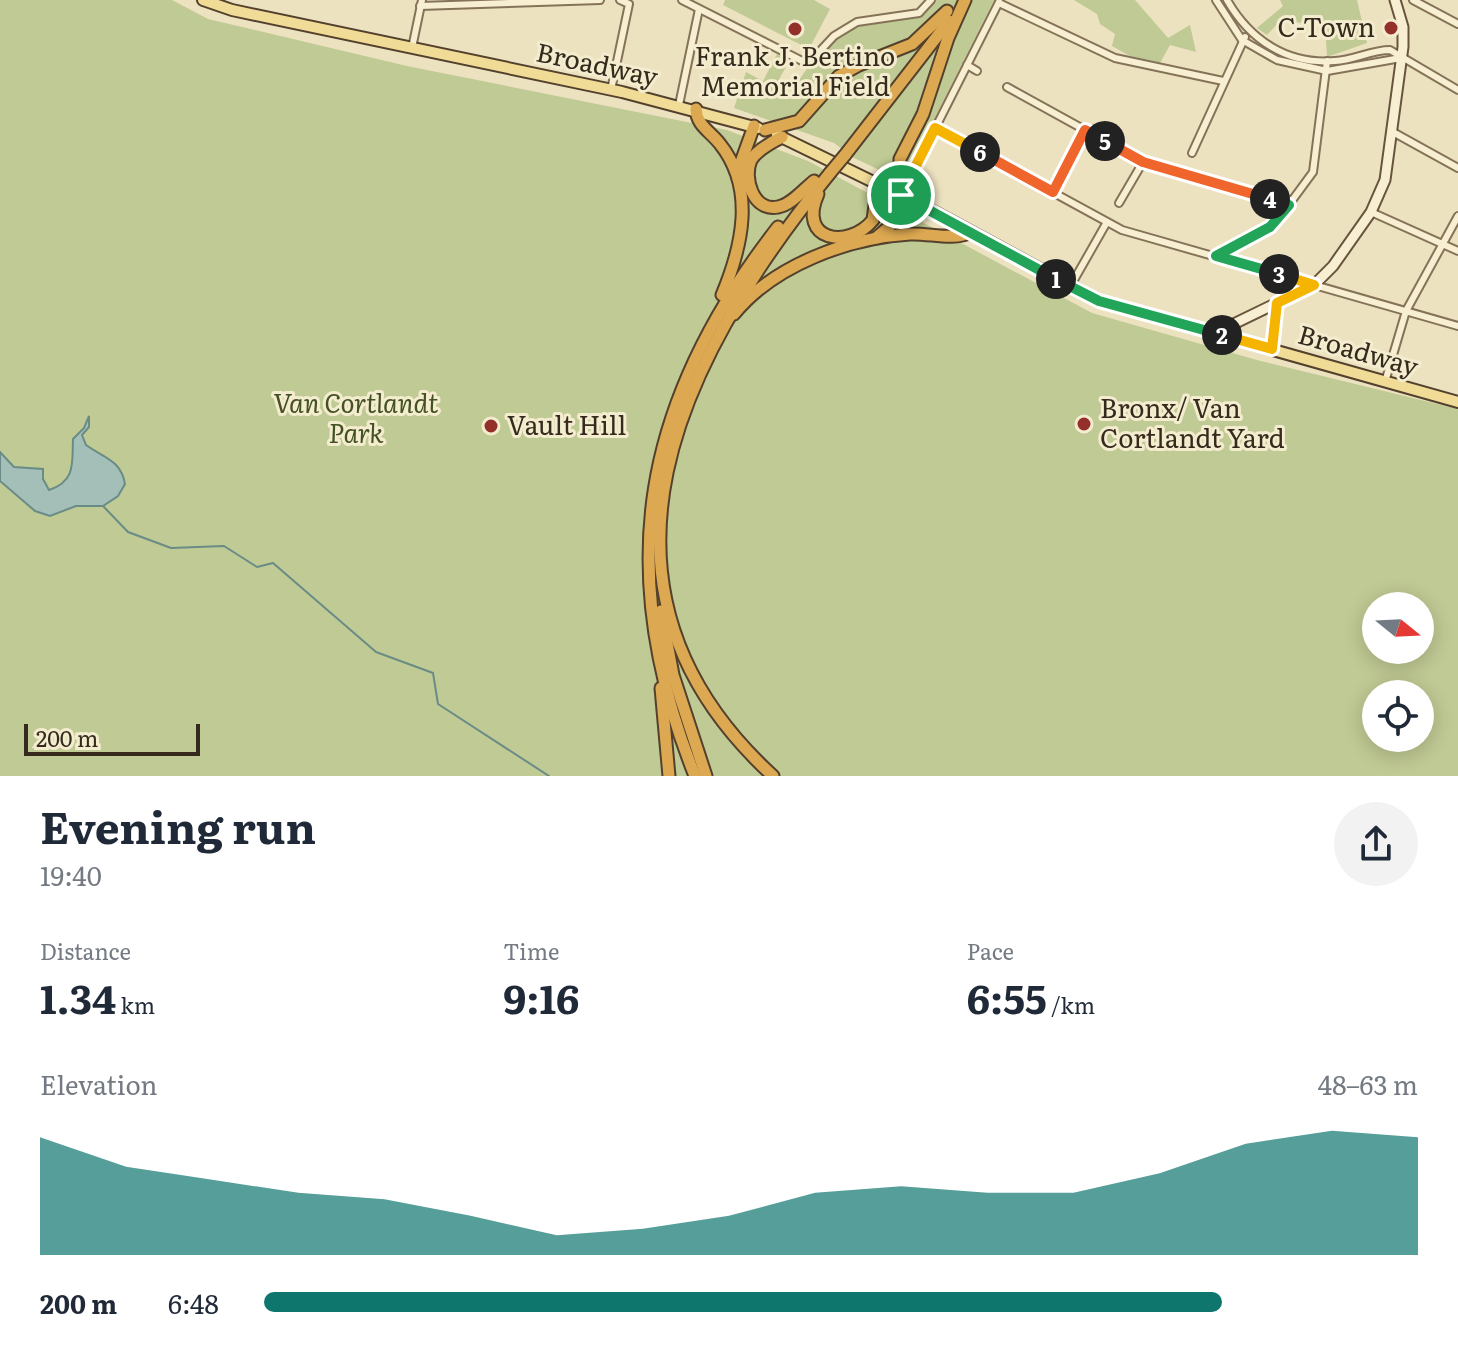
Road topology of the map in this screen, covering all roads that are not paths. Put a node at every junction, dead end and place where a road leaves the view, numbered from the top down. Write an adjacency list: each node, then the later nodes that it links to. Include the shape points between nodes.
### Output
1 (203, 0): 18 (main road, Broadway)
2 (600, 0): 12 (street)
3 (620, 0): 26 (street, via 629,4)
4 (682, 0): 14 (street)
5 (931, 0): 14 (street, via 919,13 857,22 834,36 808,64)
6 (964, 0): 35 (highway, via 905,82); 44 (highway, via 923,114 900,159)
7 (1216, 0): 17 (street)
8 (1227, 0): 16 (street)
9 (1395, 0): 19 (street, via 1403,27)
10 (1413, 0): 15 (street)
11 (999, 1): 21 (street); 24 (street, via 1115,58)
12 (421, 3): 18 (street)
13 (950, 5): 30 (highway, via 912,44 843,73 799,121); 35 (highway)
14 (699, 9): 28 (street)
15 (1458, 24)
16 (1249, 33): 17 (street); 20 (street, via 1280,51)
17 (1242, 40): 23 (street, via 1277,60); 24 (street)
18 (412, 48): 26 (main road, Broadway)
19 (1401, 58): 20 (street, via 1380,50); 23 (street); 27 (street); 33 (street)
20 (1327, 61): 23 (street)
21 (967, 65): 22 (street); 31 (street)
22 (977, 71)
23 (1327, 71): 46 (street, via 1314,169)
24 (1223, 81): 36 (street)
25 (1007, 87): 32 (street)
26 (611, 90): 28 (main road, Broadway)
27 (1458, 90)
28 (679, 105): 29 (main road, Broadway)
29 (696, 109): 30 (main road, Broadway); 43 (highway, via 698,122 728,155)
30 (760, 128): 34 (main road, Broadway); 43 (highway, via 740,167)
31 (935, 128): 42 (street); 44 (street)
32 (1085, 130): 37 (street); 42 (street)
33 (1391, 131): 38 (street); 47 (street, via 1385,180)
34 (782, 137): 40 (highway, via 752,160 749,181 757,200 779,207); 41 (main road, Broadway)
35 (842, 153): 39 (highway, bridge)
36 (1192, 153)
37 (1143, 162): 45 (street); 46 (street)
38 (1458, 168)
39 (827, 171): 40 (highway); 41 (highway, via 812,214 816,227 829,237 851,235 869,225 877,210); 61 (highway)
40 (814, 181): 61 (highway, via 740,278)
41 (878, 183): 44 (main road, Broadway)
42 (1053, 192): 49 (street)
43 (740, 194): 61 (highway, via 739,250)
44 (901, 195): 50 (main road, Broadway); 51 (highway, via 889,227)
45 (1119, 203)
46 (1289, 205): 54 (street, via 1270,227)
47 (1371, 212): 52 (street); 55 (street)
48 (1458, 216): 52 (street)
49 (1107, 222): 54 (street); 56 (street)
50 (971, 232): 51 (highway); 56 (main road, Broadway)
51 (868, 242): 61 (highway, via 776,275)
52 (1443, 242): 53 (street); 58 (street)
53 (1458, 251)
54 (1216, 256): 55 (street)
55 (1314, 285): 57 (street); 58 (street)
56 (1070, 287): 60 (main road, Broadway, via 1105,303)
57 (1277, 303): 60 (street); 62 (main road)
58 (1406, 311): 59 (street); 63 (street)
59 (1458, 326)
60 (1215, 333): 62 (main road, Broadway)
61 (711, 337): 65 (highway, via 672,451); 66 (highway, via 677,401 653,486 648,577)
62 (1272, 349): 63 (main road, Broadway)
63 (1385, 382): 64 (main road, Broadway)
64 (1458, 402)
65 (660, 554): 69 (highway, via 657,580 669,660); 70 (highway, via 669,616 689,670 721,722)
66 (657, 643): 67 (highway); 68 (highway)
67 (669, 776)
68 (695, 776)
69 (706, 776)
70 (773, 776)

